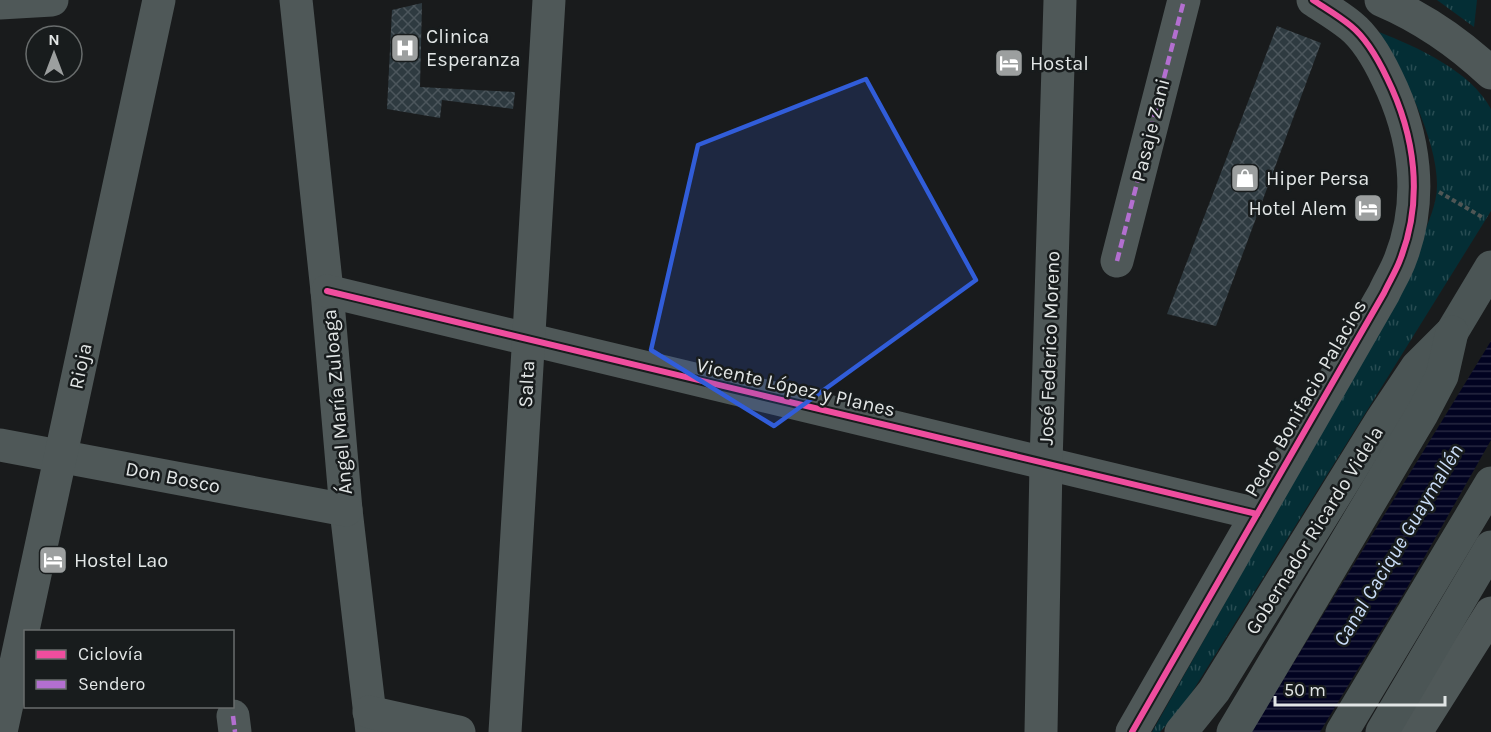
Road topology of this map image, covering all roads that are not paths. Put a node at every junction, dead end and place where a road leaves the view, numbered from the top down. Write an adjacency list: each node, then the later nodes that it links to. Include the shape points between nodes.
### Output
1 (52, 0): 9 (street)
2 (159, 0): 17 (street, Rioja)
3 (296, 0): 13 (street, Ángel María Zuloaga)
4 (549, 0): 15 (street, Salta)
5 (1060, 0): 18 (street, José Federico Moreno)
6 (1184, 0): 11 (street, Pasaje Zani)
7 (1313, 0): 21 (street, Pedro Bonifacio Palacios, via 1352,26 1378,58 1403,114 1415,179 1409,233 1400,260)
8 (1381, 0): 10 (street, via 1447,36)
9 (0, 3)
10 (1491, 73)
11 (1117, 261)
12 (1491, 267): 14 (highway, Gobernador Ricardo Videla)
13 (327, 291): 15 (street, Vicente López y Planes); 20 (street, Ángel María Zuloaga)
14 (1452, 332): 30 (highway, Gobernador Ricardo Videla, via 1417,367 1214,691); 31 (highway, Gobernador Ricardo Videla, via 1442,376 1428,404)
15 (528, 339): 18 (street, Vicente López y Planes); 27 (street, Salta)
16 (0, 445): 17 (street, Don Bosco)
17 (61, 456): 20 (street, Don Bosco); 25 (street, Rioja)
18 (1046, 463): 21 (street, Vicente López y Planes); 28 (street, José Federico Moreno)
19 (1491, 483): 32 (highway)
20 (346, 510): 24 (street, Ángel María Zuloaga)
21 (1257, 514): 29 (street, Pedro Bonifacio Palacios)
22 (1491, 548): 33 (highway)
23 (1491, 613): 34 (street)
24 (370, 722): 26 (street)
25 (1, 732)
26 (459, 732)
27 (505, 732)
28 (1041, 732)
29 (1132, 732)
30 (1181, 732)
31 (1233, 732)
32 (1342, 732)
33 (1382, 732)
34 (1416, 732)

